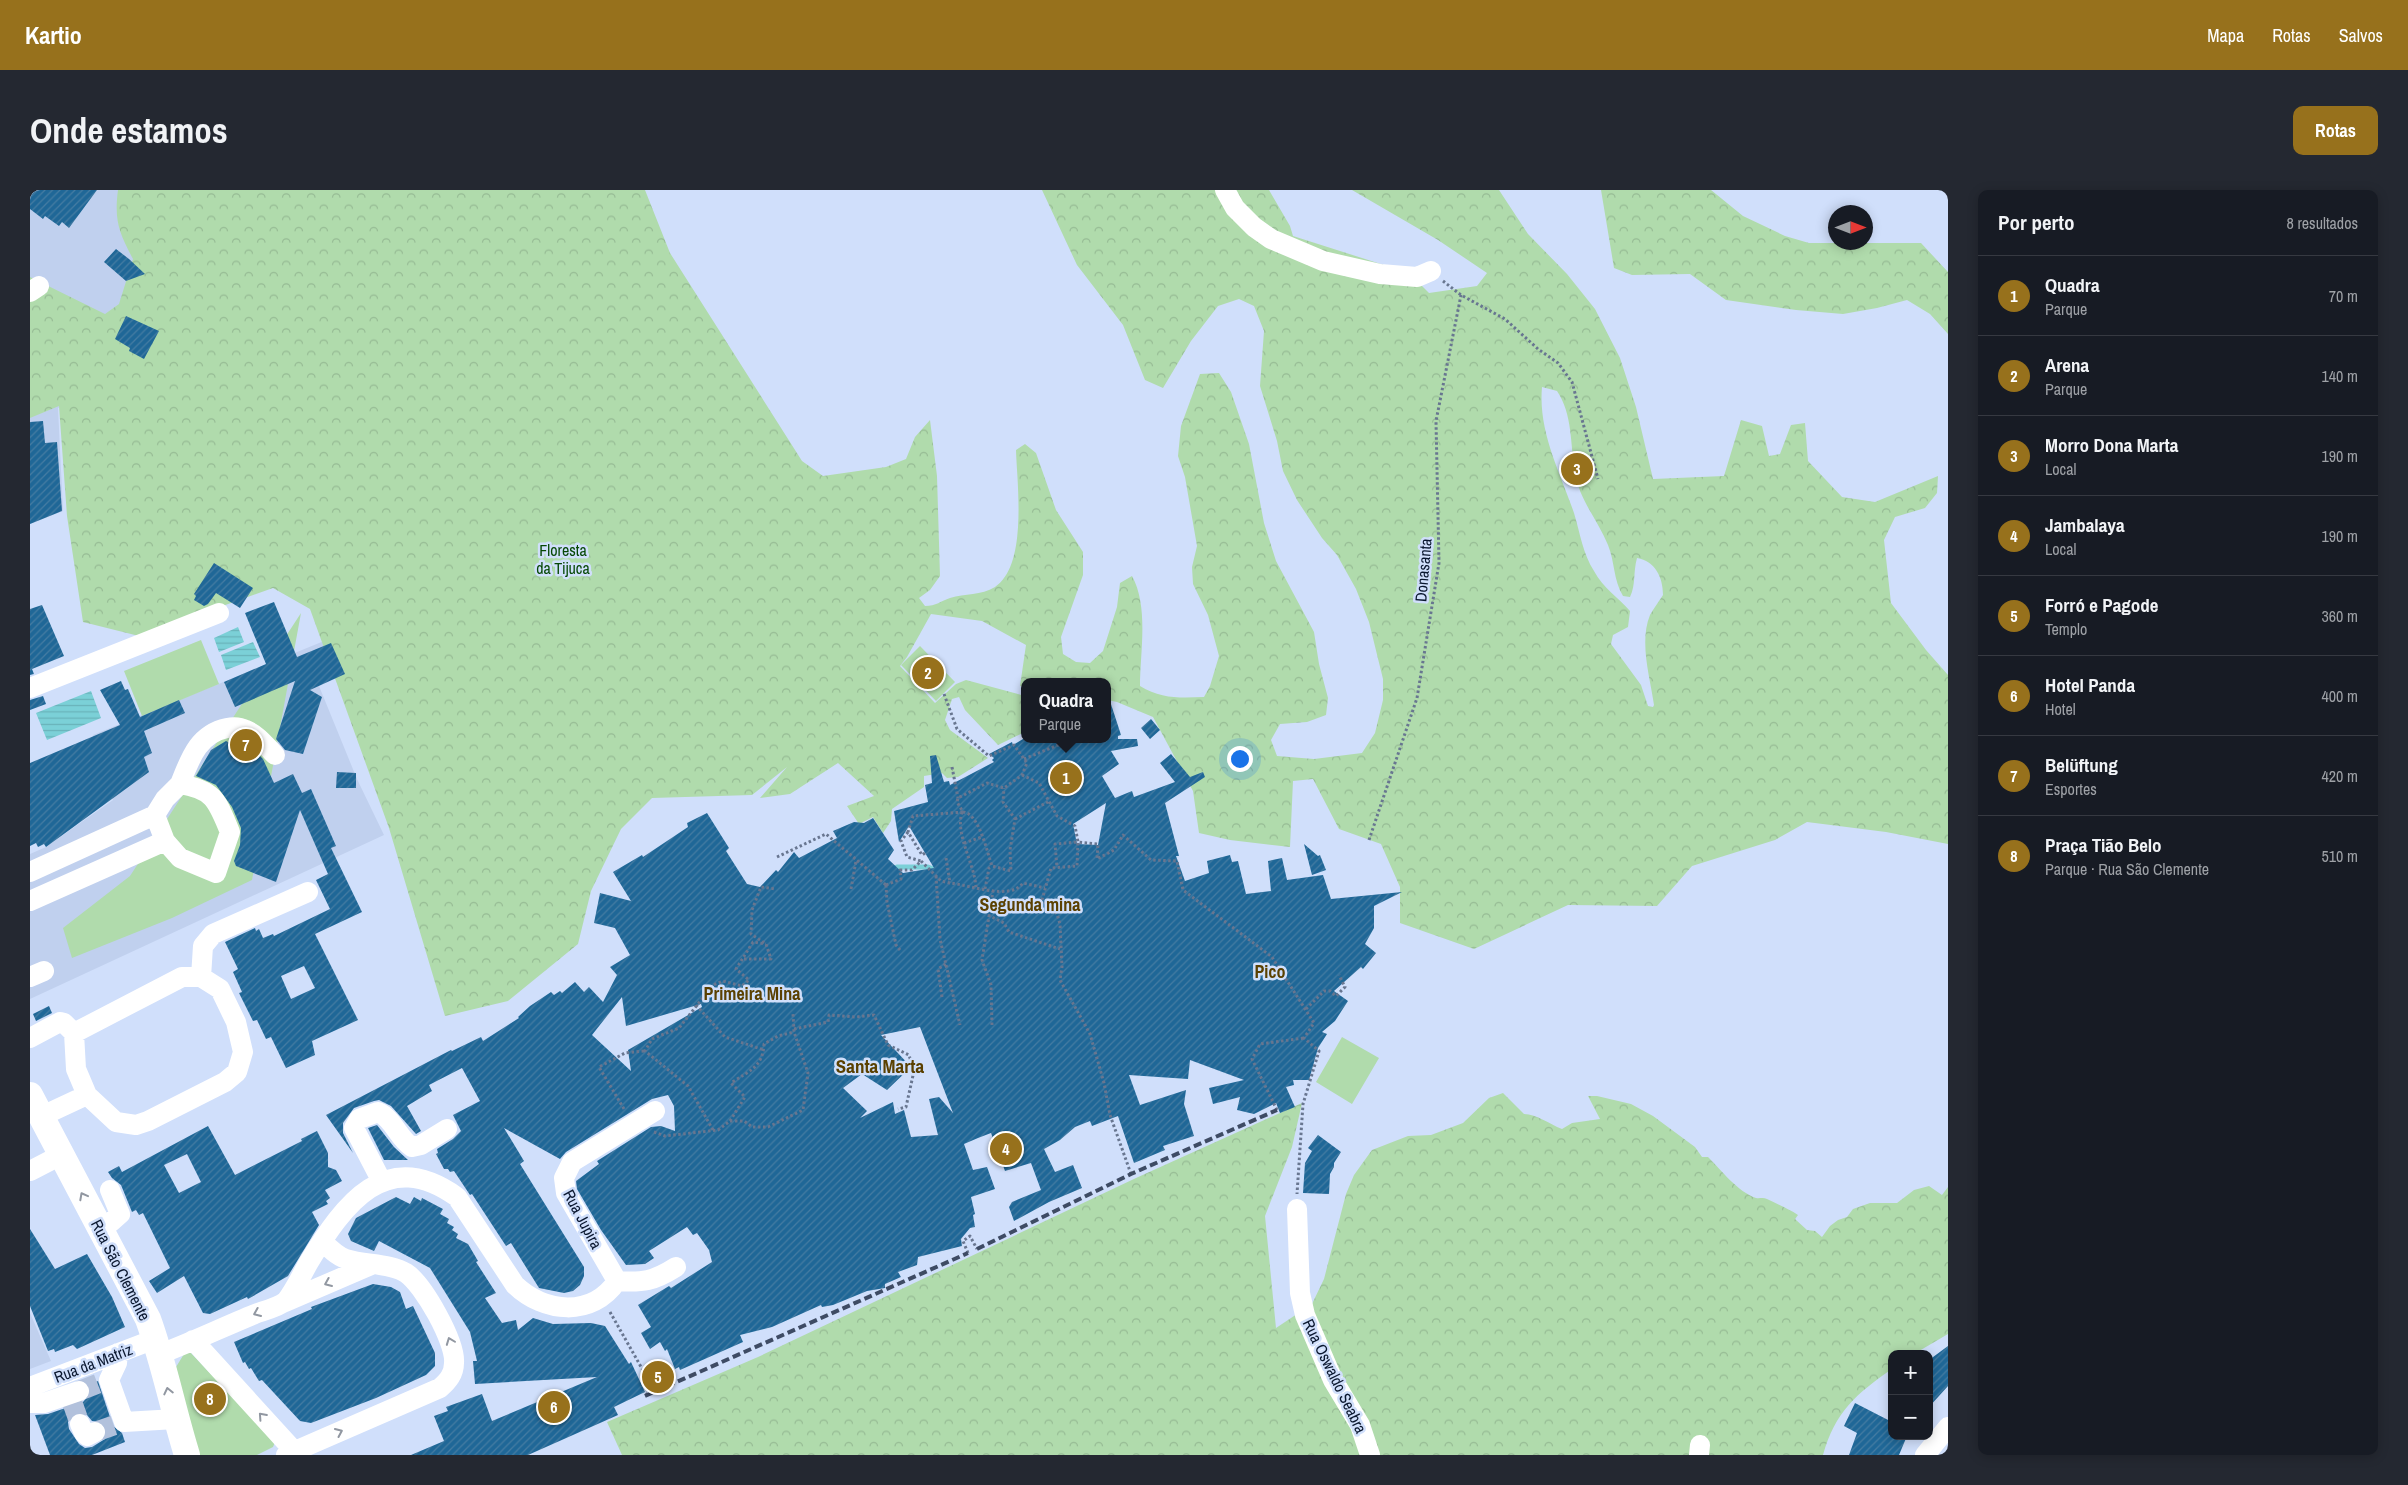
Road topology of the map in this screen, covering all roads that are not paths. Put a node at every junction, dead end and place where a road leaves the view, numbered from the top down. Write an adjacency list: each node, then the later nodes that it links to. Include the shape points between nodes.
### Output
1 (1225, 190): 2 (street, via 1235,208 1254,227 1271,239 1323,261 1380,274 1417,277)
2 (1431, 271)
3 (218, 613): 4 (street)
4 (30, 688)
5 (275, 755): 6 (street, via 246,730 232,727 216,730 200,742)
6 (180, 784): 7 (street, via 165,799); 8 (street, via 198,787 211,795 230,832 216,873 180,858)
7 (155, 816): 8 (street); 9 (street)
8 (165, 841): 11 (street)
9 (30, 872)
10 (308, 892): 12 (street, via 213,934 203,946)
11 (30, 901)
12 (201, 977): 13 (street, via 182,977); 15 (street, via 220,989 236,1022 243,1052 237,1072 172,1111 136,1124 116,1122)
13 (74, 1033): 14 (street, via 60,1022); 15 (street, via 76,1069)
14 (30, 1038)
15 (87, 1096): 16 (street)
16 (36, 1105): 19 (main road, Rua São Clemente)
17 (655, 1111): 28 (street, Rua Jupira, via 572,1162 564,1178 566,1193)
18 (447, 1129): 21 (street, via 412,1147 403,1141 384,1114 378,1112 359,1119 354,1128)
19 (61, 1155): 20 (street); 24 (main road, Rua São Clemente, one-way to 19)
20 (30, 1171)
21 (382, 1182): 25 (street, via 354,1199); 28 (street, via 390,1178 424,1179 445,1188 467,1209 514,1285 525,1295 548,1305 577,1307 591,1303 604,1296)
22 (110, 1190): 24 (street, via 120,1214)
23 (1296, 1209): 40 (street, Rua Oswaldo Seabra, via 1300,1293 1312,1334 1360,1425)
24 (99, 1226): 31 (main road, Rua São Clemente, via 148,1319)
25 (322, 1241): 26 (street, via 339,1256); 29 (street)
26 (371, 1265): 29 (street, Rua da Matriz, one-way to 29); 38 (street, one-way to 26, via 440,1388 449,1380 454,1354 445,1329 412,1278 398,1269)
27 (676, 1268): 28 (street, via 647,1281)
28 (617, 1281)
29 (285, 1302): 30 (street, Rua da Matriz, one-way to 30)
30 (194, 1340): 31 (street, Rua da Matriz); 38 (street, one-way to 30)
31 (158, 1346): 32 (street, Rua da Matriz); 36 (main road, Rua São Clemente, one-way to 31)
32 (118, 1353): 33 (street, Rua da Matriz); 33 (street, via 117,1363)
33 (86, 1385): 34 (street, Rua da Matriz, via 60,1376); 35 (street, via 44,1403); 36 (street, via 121,1423)
34 (30, 1387)
35 (30, 1403)
36 (176, 1419): 39 (main road, Rua São Clemente)
37 (1948, 1427): 41 (street)
38 (290, 1453)
39 (187, 1455)
40 (1370, 1455)
41 (1925, 1455)

